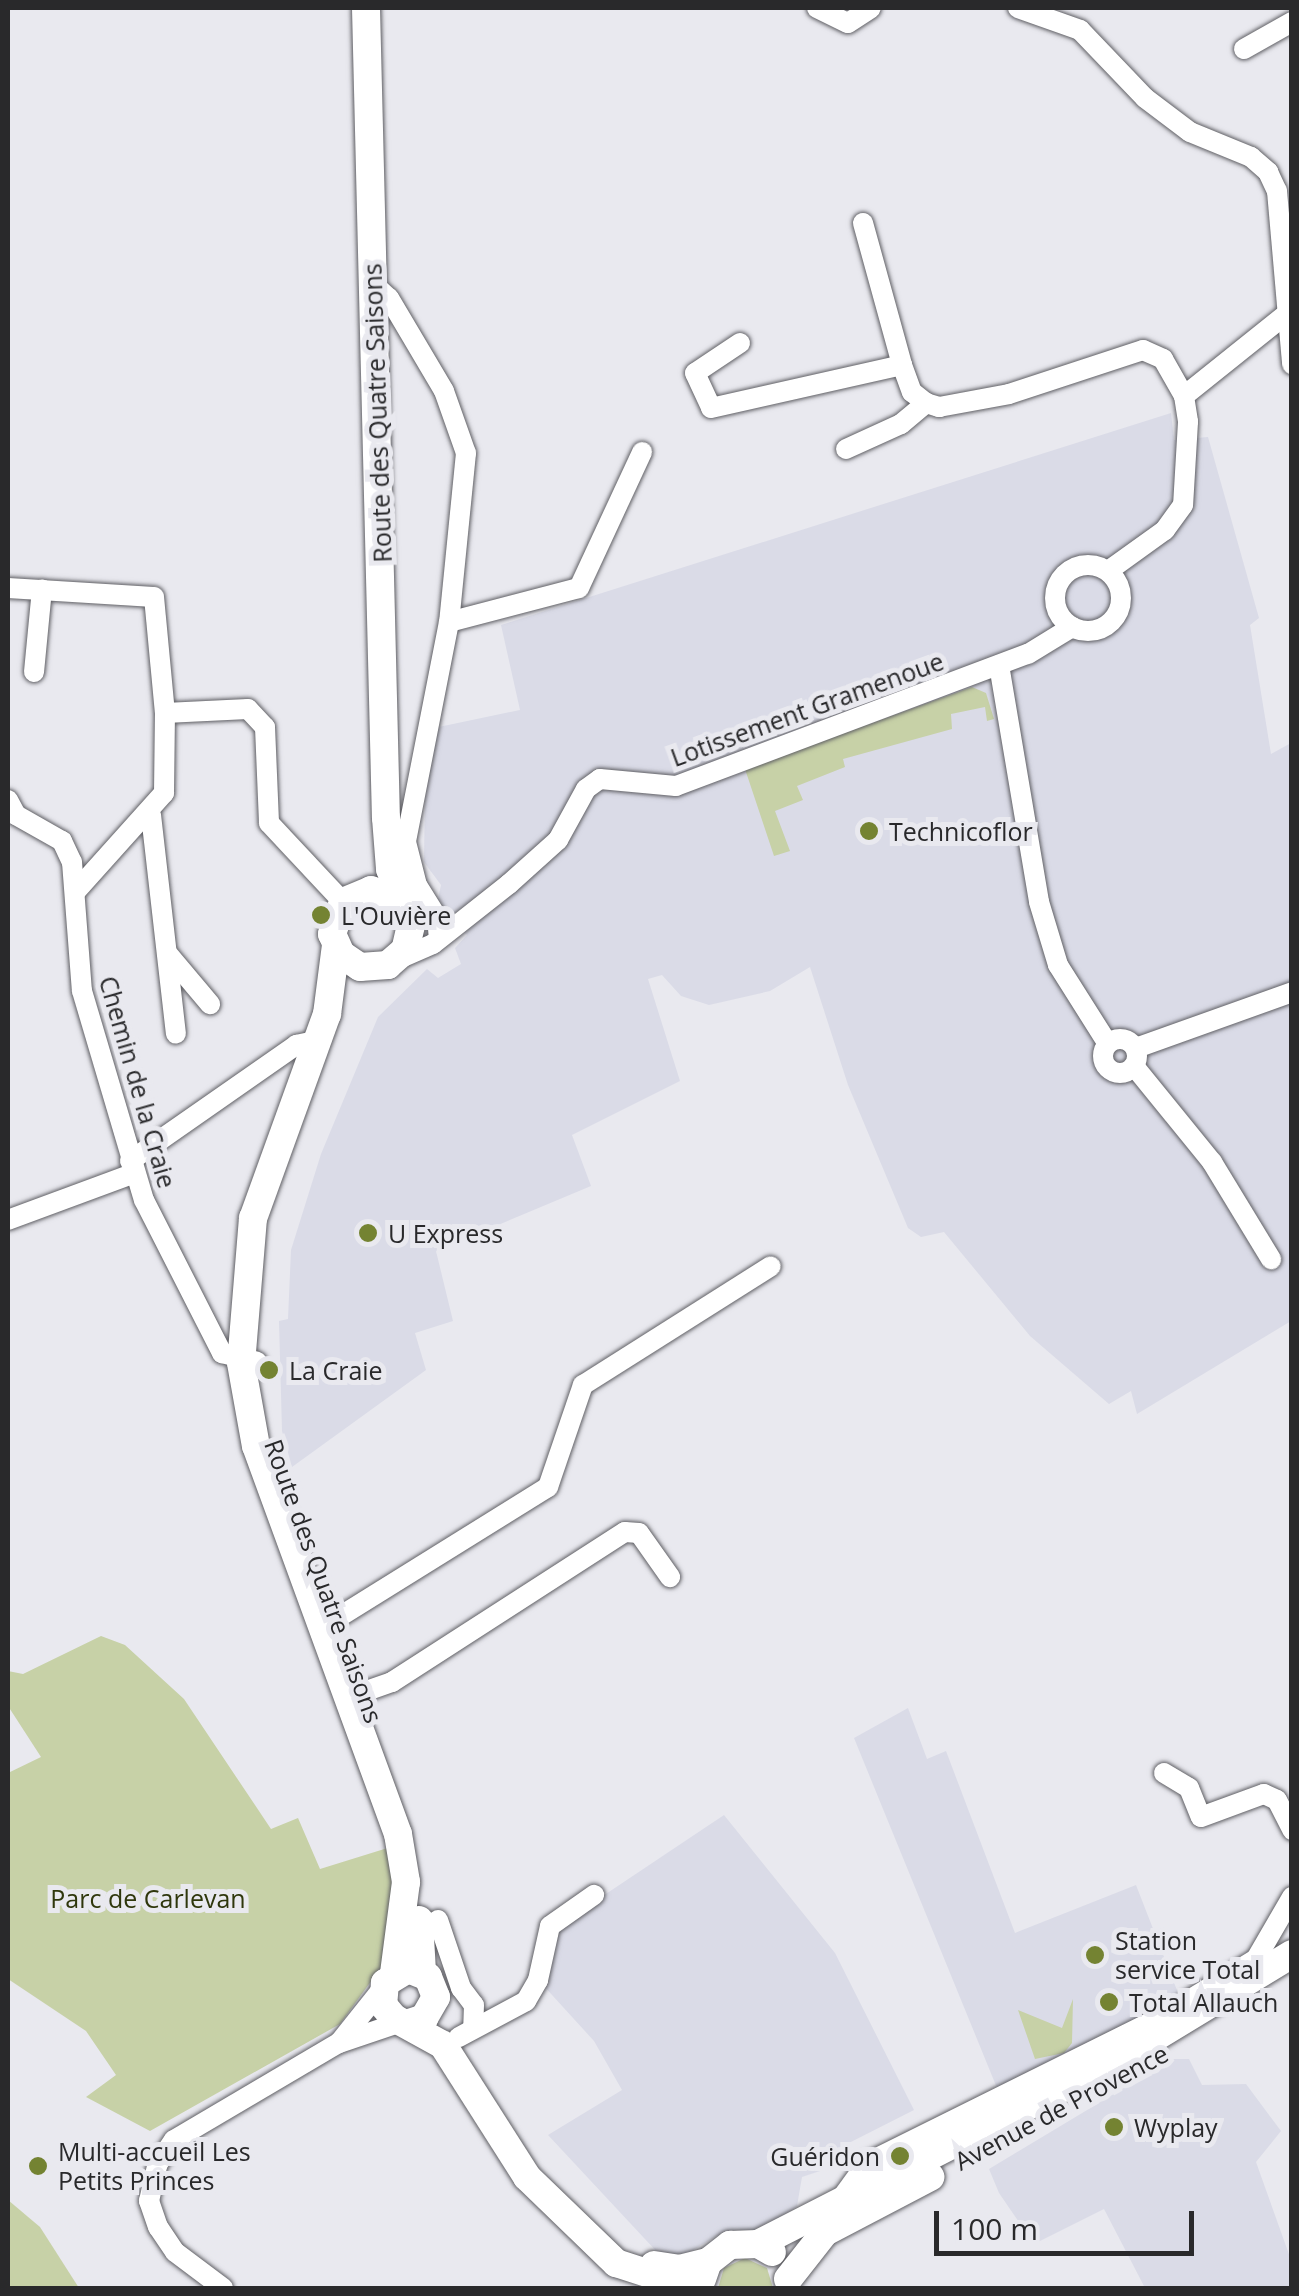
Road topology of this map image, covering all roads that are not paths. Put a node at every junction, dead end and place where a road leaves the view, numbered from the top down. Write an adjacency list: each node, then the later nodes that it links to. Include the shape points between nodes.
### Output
1 (366, 8): 9 (main road, Route des Quatre Saisons)
2 (816, 8): 3 (street, via 848,23)
3 (871, 8)
4 (1018, 8): 5 (street)
5 (1046, 11): 10 (street, via 1080,30 1145,98 1190,132 1251,156 1268,172 1277,191)
6 (1292, 22): 7 (street)
7 (1244, 49)
8 (863, 224): 13 (street)
9 (371, 282): 21 (street, via 388,298 444,392 466,453); 28 (main road, Route des Quatre Saisons)
10 (1284, 316): 12 (street); 14 (street)
11 (740, 343): 13 (street, via 695,374 711,408)
12 (1292, 364)
13 (902, 365): 15 (street, via 912,392)
14 (1184, 396): 15 (street, via 1163,359 1143,350 1008,394 939,407); 18 (street, via 1189,455 1183,505 1165,530)
15 (926, 403): 16 (street, via 901,424)
16 (846, 449)
17 (642, 452): 21 (street, via 578,588)
18 (1108, 572): 22 (street, Lotissement Gramenoue, via 1120,587 1117,616 1101,630); 22 (street, via 1088,565 1060,580 1055,601)
19 (8, 588): 20 (street)
20 (42, 590): 24 (street, via 33,630); 25 (street, via 154,597)
21 (448, 622): 32 (street, via 406,842 417,885 438,916)
22 (1072, 628): 23 (street, Lotissement Gramenoue)
23 (998, 665): 32 (street, Lotissement Gramenoue, via 676,786 600,779 586,789 558,840); 39 (street, via 1048,934 1079,1006)
24 (34, 672)
25 (165, 712): 27 (street, via 164,793); 30 (street, via 248,708 260,716 269,823)
26 (10, 811): 29 (street, Chemin de la Craie, via 62,841)
27 (151, 815): 29 (street); 34 (street)
28 (386, 818): 30 (main road, Route des Quatre Saisons); 31 (main road, Route des Quatre Saisons)
29 (76, 891): 42 (street, Chemin de la Craie, via 82,991)
30 (352, 897): 31 (main road, via 382,891); 33 (main road, Route des Quatre Saisons, via 333,922)
31 (405, 913): 32 (street); 35 (main road, Route des Quatre Saisons)
32 (439, 938): 35 (street, Lotissement Gramenoue)
33 (336, 945): 35 (main road, via 350,962); 40 (main road, Route des Quatre Saisons, via 333,992)
34 (166, 954): 37 (street); 38 (street)
35 (384, 964): 48 (main road, Route des Quatre Saisons, via 348,998 276,1192 259,1263)
36 (1292, 992): 41 (street)
37 (210, 1004)
38 (176, 1034)
39 (1108, 1044): 41 (street, via 1119,1038); 41 (street, via 1103,1056 1109,1069 1122,1073)
40 (317, 1045): 42 (street, via 296,1044); 47 (main road, Route des Quatre Saisons, via 253,1218)
41 (1135, 1057): 44 (street, via 1212,1162)
42 (132, 1167): 43 (street); 46 (street, Chemin de la Craie)
43 (8, 1220)
44 (1271, 1259)
45 (771, 1266): 50 (street, via 583,1385 548,1486)
46 (212, 1333): 47 (street); 48 (street, Chemin de la Craie, via 222,1353)
47 (242, 1334): 48 (main road, Route des Quatre Saisons)
48 (249, 1362): 50 (main road, Route des Quatre Saisons, via 256,1446)
49 (670, 1577): 51 (street, via 639,1532 625,1532)
50 (330, 1624): 51 (main road, Route des Quatre Saisons)
51 (359, 1694): 58 (main road, Route des Quatre Saisons, via 418,1854); 60 (main road, Route des Quatre Saisons, via 404,1858 404,1916)
52 (1164, 1774): 53 (street, via 1189,1788 1201,1818 1264,1794 1277,1800)
53 (1292, 1830)
54 (594, 1895): 63 (street, via 550,1926 538,1980 526,2001)
55 (1292, 1897): 65 (street, Avenue de Provence, via 1256,1959 1162,2016 867,2162)
56 (438, 1920): 63 (street, via 460,1988 474,2005)
57 (1292, 1954): 65 (main road, Avenue de Provence, via 1116,2061)
58 (422, 1972): 60 (main road); 61 (main road)
59 (1292, 1974): 68 (main road, Avenue de Provence, via 1123,2076 825,2232)
60 (388, 1981): 62 (main road, via 388,2013); 64 (street)
61 (436, 1998): 62 (main road, via 430,2012); 63 (main road, Avenue de Provence)
62 (405, 2022): 64 (street); 70 (main road, via 443,2045 527,2177 574,2228 630,2271)
63 (466, 2032): 67 (main road, Avenue de Provence, via 512,2134 584,2216 660,2267)
64 (339, 2043): 69 (street, via 174,2140 156,2164 149,2201 158,2227 174,2252)
65 (840, 2200): 66 (main road, Avenue de Provence)
66 (758, 2244): 67 (main road, Avenue de Provence, via 730,2244); 68 (main road, via 778,2257)
67 (704, 2275)
68 (789, 2284)
69 (224, 2288)
70 (692, 2288)

